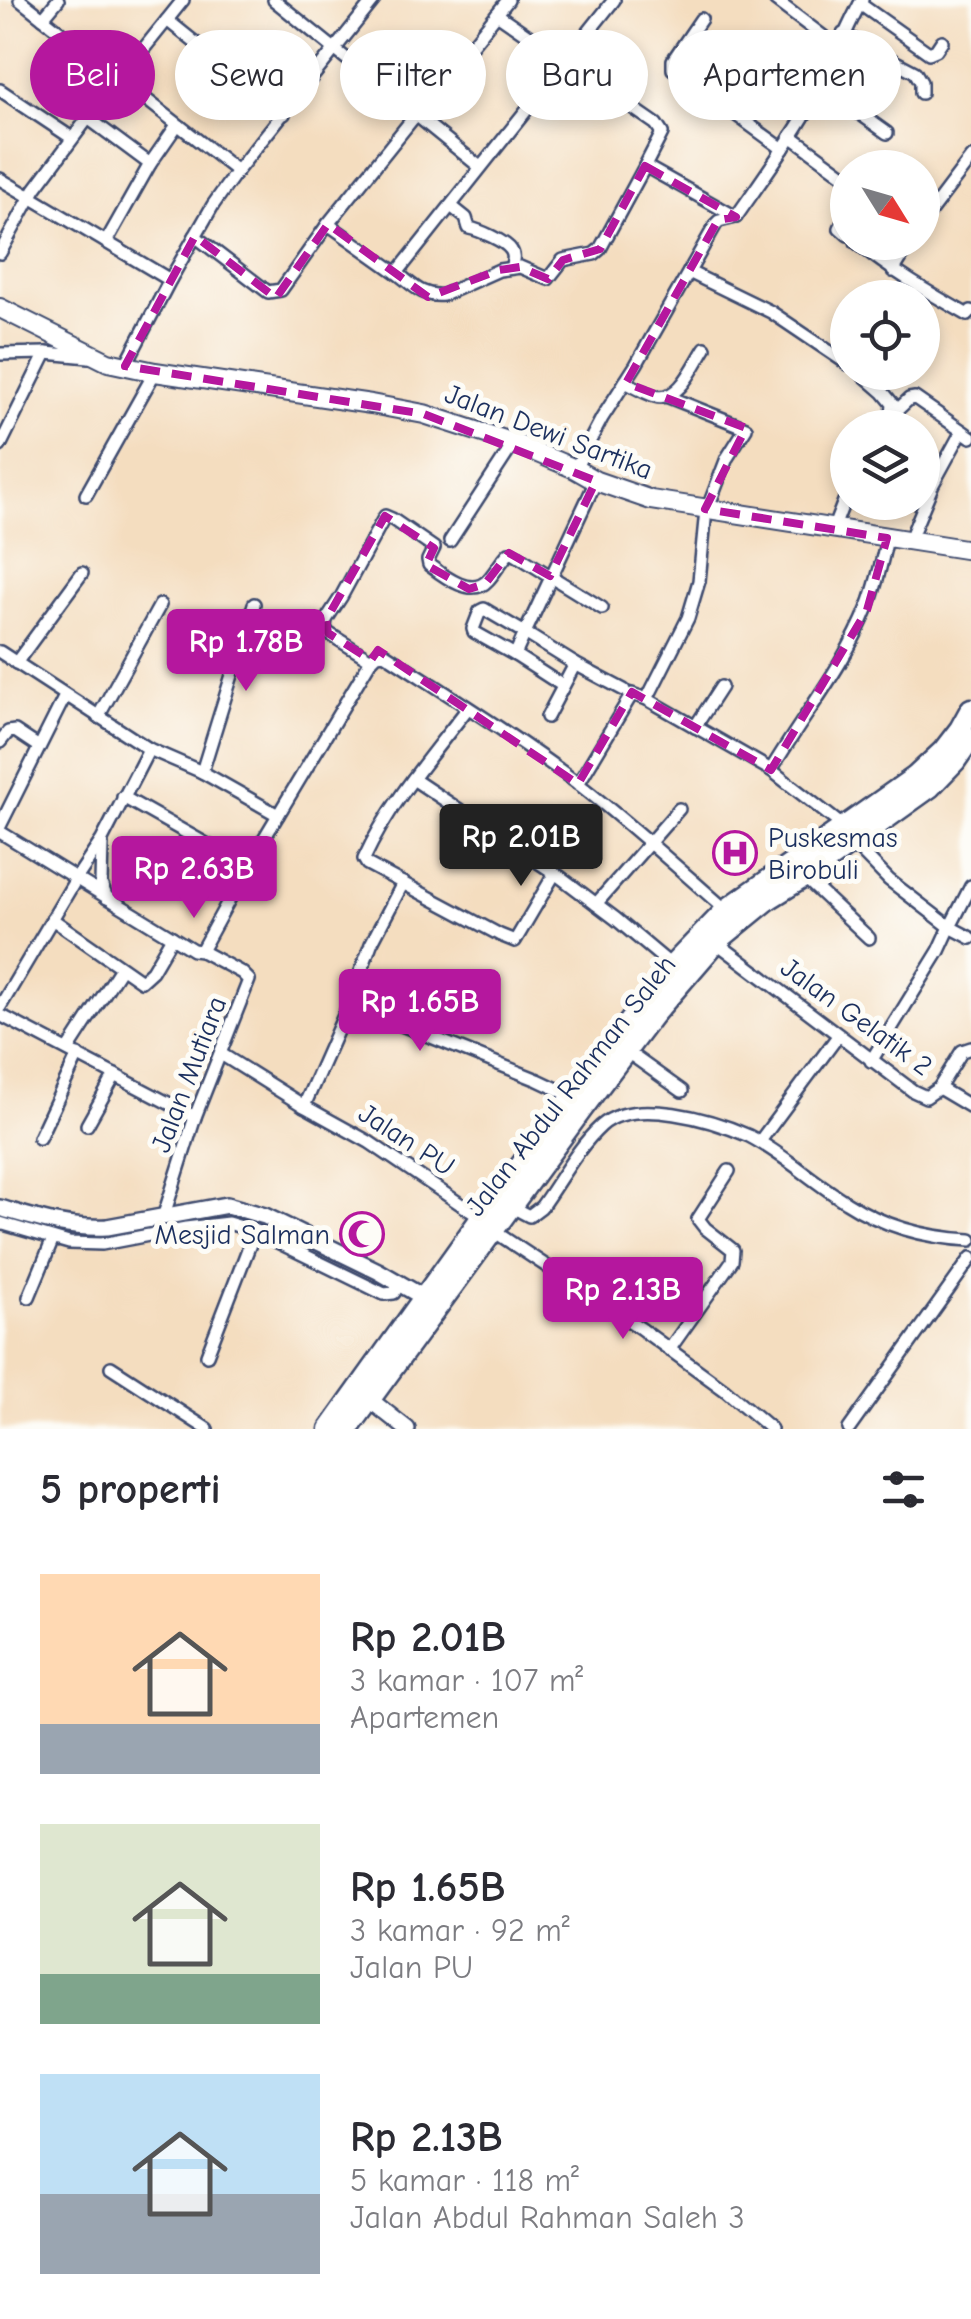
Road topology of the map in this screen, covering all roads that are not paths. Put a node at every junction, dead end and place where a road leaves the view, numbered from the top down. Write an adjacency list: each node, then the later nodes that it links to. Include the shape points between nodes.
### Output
1 (20, 0): 11 (street)
2 (58, 0): 11 (street)
3 (183, 0): 13 (street)
4 (374, 0): 23 (street)
5 (508, 0): 10 (street)
6 (614, 0): 18 (street)
7 (775, 0): 19 (street)
8 (280, 2): 23 (street)
9 (861, 2): 20 (street); 25 (street)
10 (497, 14): 16 (street); 17 (street)
11 (44, 18): 14 (street)
12 (701, 19): 45 (street, via 673,60 674,69)
13 (166, 20): 15 (street); 21 (street)
14 (59, 30)
15 (179, 30)
16 (484, 30)
17 (520, 30)
18 (591, 30)
19 (815, 30)
20 (845, 30)
21 (155, 34)
22 (942, 41): 25 (street)
23 (335, 49): 24 (street); 27 (street)
24 (340, 53)
25 (929, 53): 28 (street)
26 (901, 65): 28 (street)
27 (320, 68)
28 (915, 72): 30 (street)
29 (0, 90): 44 (street)
30 (922, 93)
31 (155, 107): 41 (street)
32 (648, 119): 49 (street, via 662,133)
33 (86, 120): 44 (street)
34 (91, 120): 47 (street)
35 (279, 120): 51 (street)
36 (413, 120): 57 (street)
37 (423, 120): 50 (street)
38 (517, 120): 50 (street)
39 (801, 120): 43 (street)
40 (869, 120): 42 (street)
41 (177, 125): 47 (street); 51 (street)
42 (887, 133)
43 (791, 136): 45 (street); 48 (street)
44 (72, 138): 53 (street)
45 (783, 149): 56 (street)
46 (971, 158): 54 (street)
47 (150, 164): 59 (street)
48 (830, 165)
49 (645, 166): 56 (street); 63 (street, via 594,254 563,260 548,279)
50 (480, 167): 55 (street)
51 (237, 172): 58 (street)
52 (0, 179): 53 (street)
53 (30, 196): 59 (street); 60 (street)
54 (940, 196)
55 (451, 206): 63 (street, via 469,228 510,248); 66 (street)
56 (736, 218): 64 (street, via 716,224)
57 (328, 224): 58 (street, via 276,293); 66 (street)
58 (195, 236): 67 (street)
59 (106, 242): 67 (street)
60 (0, 253)
61 (878, 260): 65 (street)
62 (900, 260): 65 (street)
63 (511, 268): 66 (street, via 444,296 426,295)
64 (689, 272): 73 (street, via 770,312); 79 (street)
65 (893, 272): 68 (street)
66 (397, 273)
67 (170, 280): 77 (street)
68 (903, 280)
69 (940, 302): 71 (street)
70 (0, 308): 76 (main road, Jalan Dewi Sartika)
71 (970, 314)
72 (704, 348): 80 (street, via 674,394)
73 (830, 352)
74 (46, 353): 75 (street); 76 (street); 86 (street)
75 (0, 354)
76 (98, 358): 77 (main road, Jalan Dewi Sartika)
77 (126, 366): 78 (main road, Jalan Dewi Sartika)
78 (154, 372): 85 (main road, Jalan Dewi Sartika, via 424,414); 89 (street)
79 (625, 382): 80 (street); 87 (street)
80 (666, 396): 90 (street, via 746,428)
81 (897, 410): 82 (street, via 915,398)
82 (933, 410)
83 (940, 415): 84 (street)
84 (969, 435): 94 (street, via 933,484)
85 (514, 443): 87 (main road, Jalan Dewi Sartika); 95 (street)
86 (0, 446)
87 (575, 469): 88 (main road, Jalan Dewi Sartika)
88 (596, 480): 90 (main road, Jalan Dewi Sartika); 98 (street)
89 (86, 495)
90 (706, 510): 92 (main road, Jalan Dewi Sartika); 112 (street, via 700,581)
91 (837, 520): 92 (street)
92 (834, 527): 93 (main road, Jalan Dewi Sartika)
93 (888, 538): 94 (main road, Jalan Dewi Sartika); 122 (street, via 867,610)
94 (910, 539): 96 (main road, Jalan Dewi Sartika)
95 (450, 541)
96 (971, 550)
97 (82, 573): 106 (street)
98 (550, 576): 101 (street); 102 (street); 105 (street, via 509,552 485,584 464,586 429,566 434,548 385,516 325,627)
99 (254, 604): 123 (street)
100 (160, 605): 115 (street)
101 (602, 608)
102 (525, 632): 104 (street); 104 (street, via 480,611 474,632); 107 (street)
103 (0, 652): 106 (street)
104 (515, 655): 108 (street)
105 (374, 657): 113 (street, via 384,653); 128 (street, Jalan Mutiara)
106 (16, 663): 111 (street)
107 (576, 664): 108 (street); 110 (street)
108 (563, 686): 116 (street)
109 (722, 687): 117 (street)
110 (624, 690)
111 (66, 696): 115 (street); 120 (street)
112 (647, 699): 117 (street); 125 (street, via 632,694)
113 (468, 708): 124 (street); 125 (street)
114 (971, 708): 130 (highway, Jalan Abdul Rahman Saleh, via 944,751)
115 (98, 717): 121 (street)
116 (548, 717)
117 (695, 727): 122 (street)
118 (0, 742): 120 (street, via 15,732)
119 (970, 743): 130 (highway, Jalan Abdul Rahman Saleh, via 930,786)
120 (39, 746): 129 (street)
121 (149, 749): 123 (street); 126 (street)
122 (771, 770): 130 (street)
123 (202, 772): 128 (street)
124 (413, 779): 134 (street); 137 (street, via 364,859)
125 (578, 784): 132 (street)
126 (122, 798): 131 (street); 133 (street)
127 (679, 809): 132 (street)
128 (278, 815): 133 (street, Jalan Mutiara)
129 (0, 829): 136 (street)
130 (848, 835): 135 (highway, Jalan Abdul Rahman Saleh); 141 (highway, Jalan Abdul Rahman Saleh); 143 (street, via 890,880)
131 (102, 840): 136 (street); 139 (street)
132 (650, 843): 140 (street); 141 (street)
133 (247, 867): 148 (street, Jalan Mutiara)
134 (554, 873): 137 (street, via 515,940); 140 (street)
135 (804, 877): 145 (street); 147 (highway, Jalan Abdul Rahman Saleh)
136 (76, 879): 139 (street); 142 (street)
137 (402, 883): 151 (street)
138 (971, 886): 143 (street)
139 (108, 898): 144 (street)
140 (596, 904): 149 (street)
141 (726, 910): 149 (highway, Jalan Abdul Rahman Saleh)
142 (52, 919): 150 (street); 152 (street)
143 (950, 926): 146 (street); 159 (street)
144 (172, 937): 148 (street); 150 (street, via 142,981)
145 (869, 938)
146 (971, 938)
147 (716, 942): 154 (street, Jalan Gelatik 2); 156 (highway, Jalan Abdul Rahman Saleh)
148 (201, 951): 158 (street, Jalan Mutiara, via 249,980)
149 (672, 966): 163 (highway, Jalan Abdul Rahman Saleh)
150 (121, 968): 157 (street)
151 (349, 1004): 163 (street); 164 (street)
152 (0, 1007)
153 (0, 1015): 157 (street)
154 (838, 1036): 159 (street, Jalan Gelatik 2); 170 (street)
155 (971, 1048): 161 (street, via 962,1051)
156 (626, 1050): 162 (street); 169 (highway, Jalan Abdul Rahman Saleh)
157 (73, 1052): 160 (street); 168 (street)
158 (221, 1054): 164 (street, Jalan PU); 166 (street, Jalan Mutiara)
159 (871, 1061): 161 (street, Jalan Gelatik 2, via 920,1096)
160 (115, 1075): 166 (street); 167 (street)
161 (938, 1088): 165 (street, Jalan Gelatik 2)
162 (682, 1091)
163 (572, 1096): 169 (highway, Jalan Abdul Rahman Saleh)
164 (304, 1106): 176 (street, Jalan PU)
165 (971, 1106)
166 (194, 1117): 174 (street, Jalan Mutiara)
167 (87, 1124)
168 (39, 1138)
169 (550, 1138): 172 (highway, Jalan Abdul Rahman Saleh); 176 (highway, Jalan Abdul Rahman Saleh)
170 (760, 1141): 172 (street, via 662,1112 620,1114 602,1124 541,1207 529,1216); 179 (street, via 848,1204 905,1230)
171 (729, 1171): 184 (street, via 698,1219 733,1250 732,1261)
172 (510, 1206): 176 (highway, Jalan Abdul Rahman Saleh)
173 (0, 1208): 174 (street, via 88,1228)
174 (163, 1218): 181 (street, via 214,1206 244,1209)
175 (0, 1223): 178 (street)
176 (487, 1224): 183 (highway, Jalan Abdul Rahman Saleh); 184 (street, Jalan PU); 187 (highway, Jalan Abdul Rahman Saleh)
177 (255, 1231): 178 (street, via 228,1223 102,1244); 181 (street, via 384,1294); 185 (street)
178 (54, 1239): 182 (street)
179 (971, 1240)
180 (971, 1258): 193 (street)
181 (400, 1283): 183 (street)
182 (29, 1297)
183 (424, 1297): 187 (highway, Jalan Abdul Rahman Saleh)
184 (670, 1350): 192 (street, Jalan PU)
185 (208, 1355)
186 (111, 1367): 188 (street)
187 (363, 1395): 189 (highway, Jalan Abdul Rahman Saleh); 190 (highway, Jalan Abdul Rahman Saleh); 191 (street)
188 (206, 1429)
189 (330, 1429)
190 (348, 1429)
191 (406, 1429)
192 (771, 1429)
193 (850, 1429)

